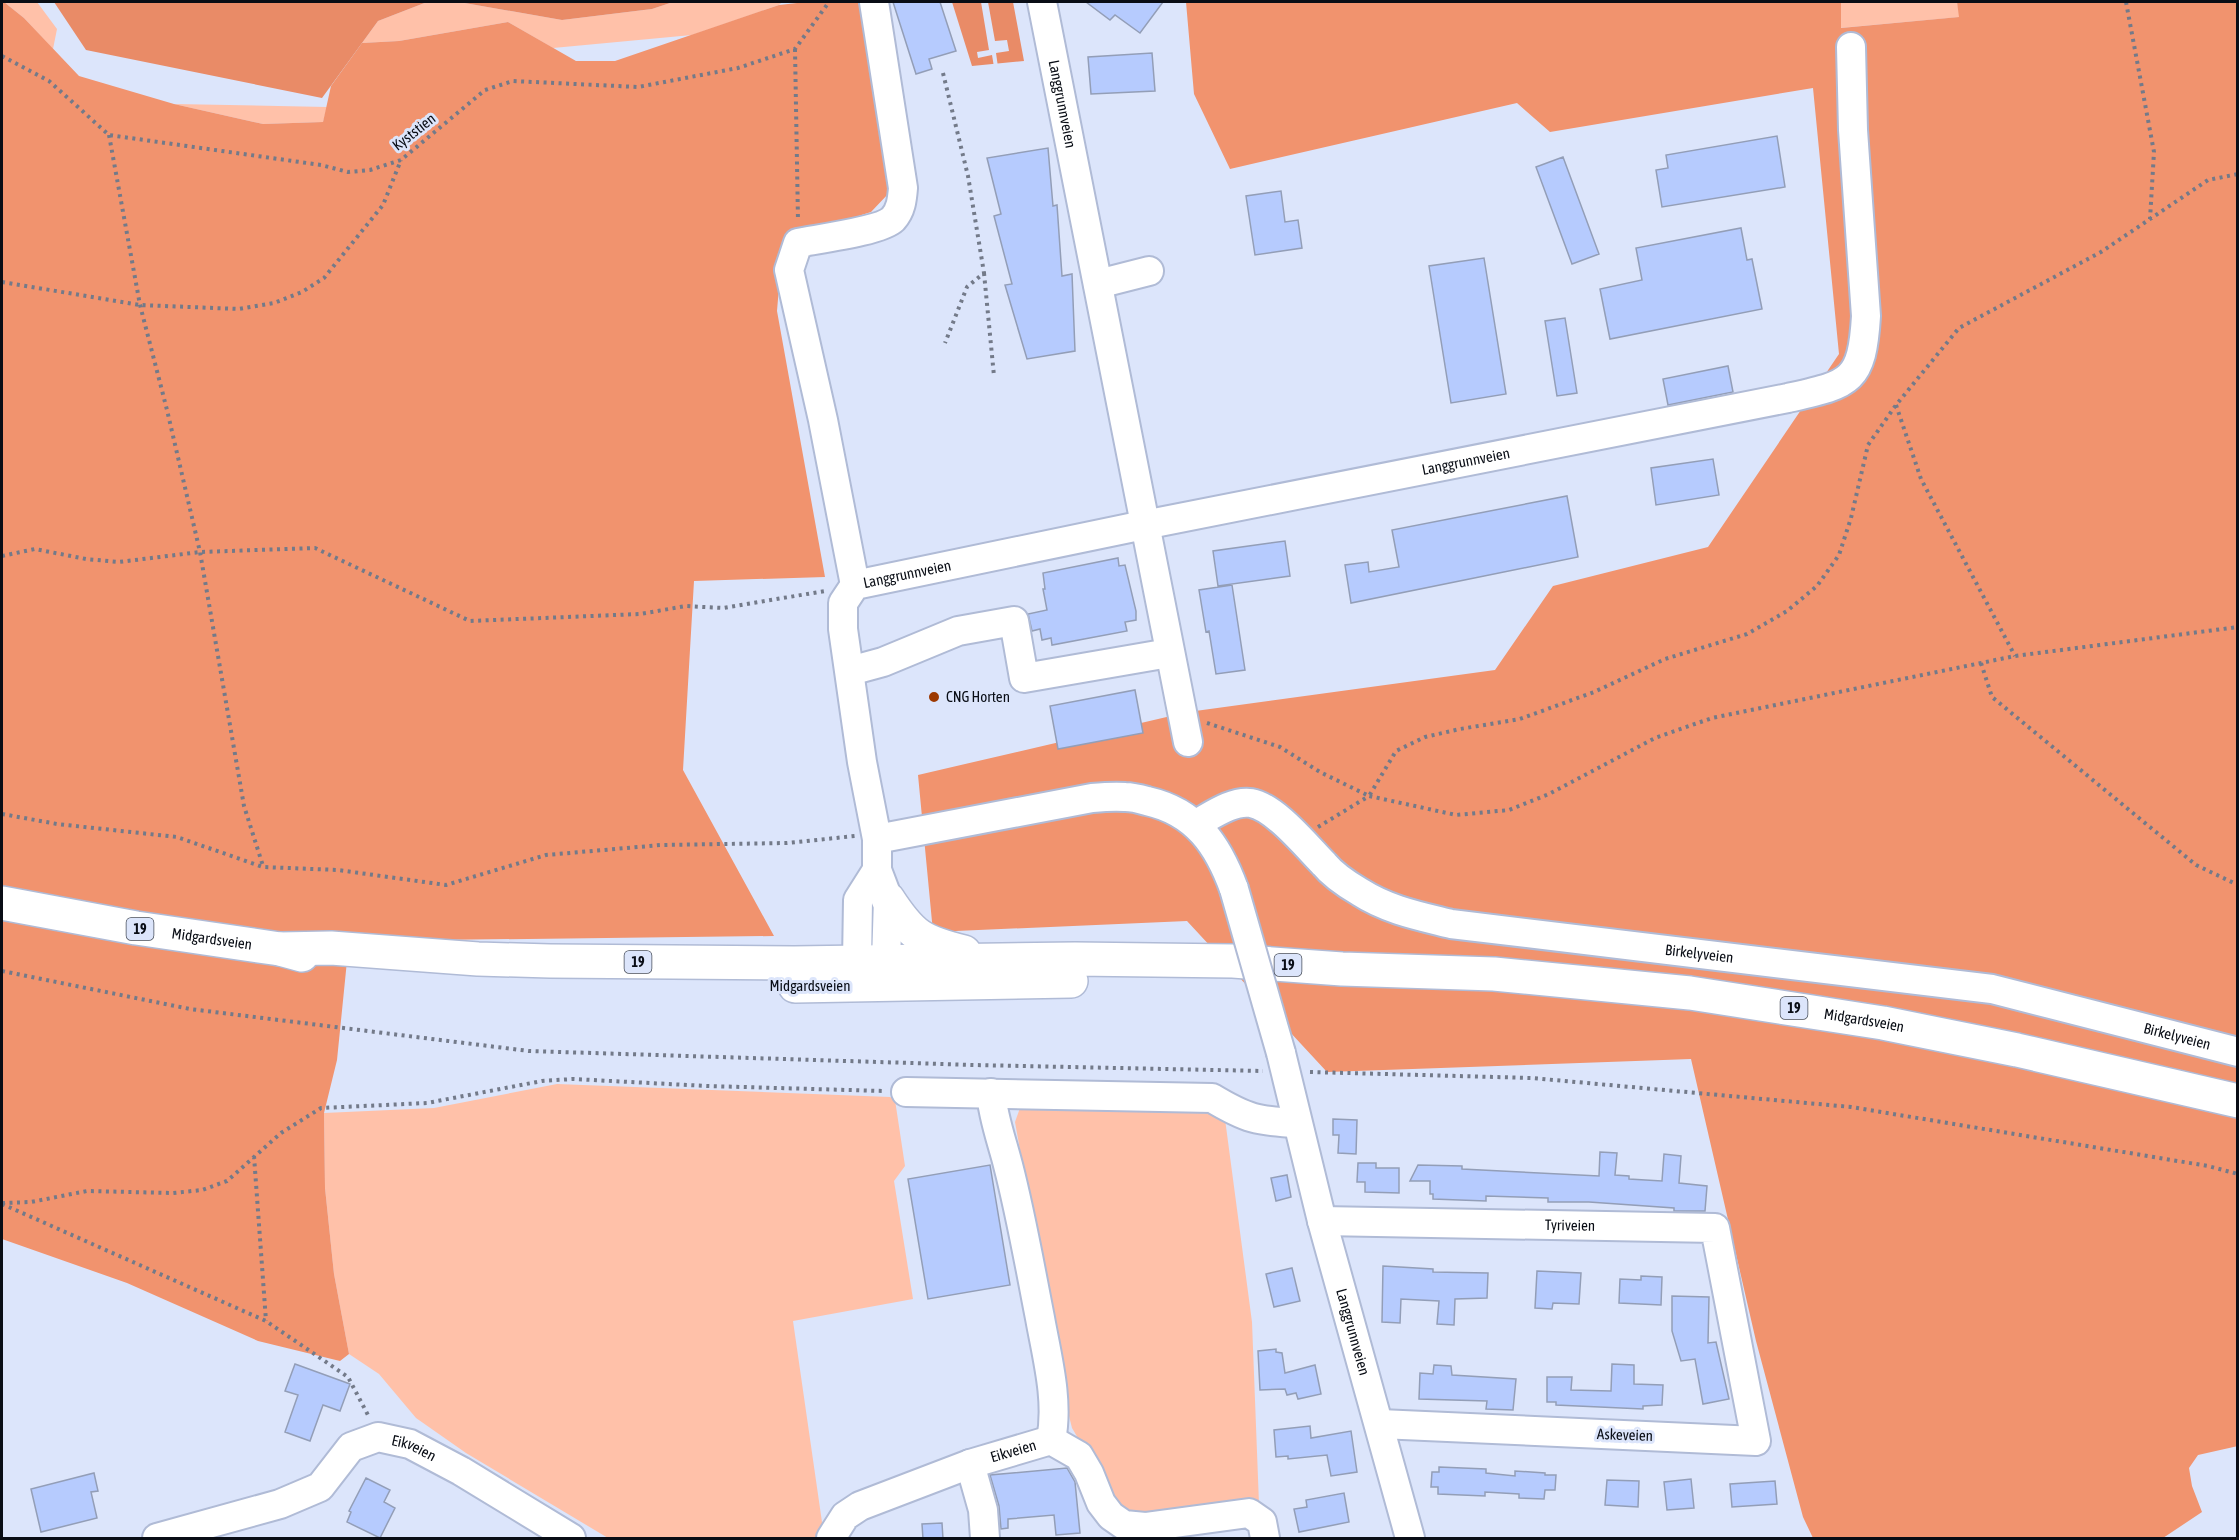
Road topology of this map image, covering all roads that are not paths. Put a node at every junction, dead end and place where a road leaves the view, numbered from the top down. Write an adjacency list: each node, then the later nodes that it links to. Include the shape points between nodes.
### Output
1 (874, 2): 7 (street, via 903,188 901,206 891,220 874,228 798,243 789,270)
2 (1042, 2): 5 (street, Langgrunnveien)
3 (1851, 46): 6 (street, Langgrunnveien, via 1866,315 1864,346 1851,376 1821,390 1788,398)
4 (1149, 271): 5 (street)
5 (1098, 284): 6 (street, Langgrunnveien)
6 (1144, 525): 7 (street, Langgrunnveien); 8 (street, Langgrunnveien)
7 (855, 585): 9 (street, Langgrunnveien, via 843,603)
8 (1169, 653): 9 (street, via 1024,678 1014,621 958,631 883,662); 10 (street, Langgrunnveien)
9 (850, 671): 12 (street, Langgrunnveien)
10 (1188, 742)
11 (1196, 824): 12 (street, via 1157,803 1127,796 1092,798); 18 (street, Birkelyveien, via 1233,805 1251,803 1271,813 1326,867 1360,892 1396,910 1450,924 1992,989); 22 (street, Langgrunnveien, bridge, via 1213,844 1234,889)
12 (877, 839): 13 (street, Langgrunnveien)
13 (882, 884): 15 (highway, 19, via 902,919 922,939); 17 (street, Langgrunnveien)
14 (2, 903): 17 (highway, Midgardsveien / 19, via 280,949 328,962 462,976 657,986)
15 (995, 959): 16 (highway, Midgardsveien / 19, via 1233,961); 17 (highway, Midgardsveien / 19)
16 (1342, 969): 17 (highway, Midgardsveien / 19, via 1237,978); 21 (highway, Midgardsveien / 19, via 1494,974 1760,1003 1883,1023)
17 (871, 970)
18 (2238, 1052)
19 (906, 1092): 20 (street)
20 (992, 1094): 22 (street, via 1212,1098 1262,1122); 26 (street, via 1026,1241 1046,1351 1055,1417)
21 (2238, 1101)
22 (1298, 1124): 23 (street, Langgrunnveien)
23 (1322, 1221): 24 (street, Tyriveien, via 1715,1228); 25 (street, Langgrunnveien)
24 (1735, 1328): 25 (street, Askeveien, via 1756,1440)
25 (1380, 1424): 33 (street, Langgrunnveien)
26 (1051, 1440): 27 (street, Eikveien); 32 (street, Eikveien, via 1078,1456 1101,1503 1124,1525 1144,1527 1249,1513 1262,1522)
27 (970, 1464): 30 (street, Eikveien, via 860,1506 845,1516); 31 (street, via 983,1510)
28 (157, 1539): 29 (street, Eikveien, via 280,1504 320,1487 351,1447 378,1437 410,1444)
29 (572, 1539)
30 (831, 1539)
31 (985, 1539)
32 (1265, 1539)
33 (1410, 1539)

